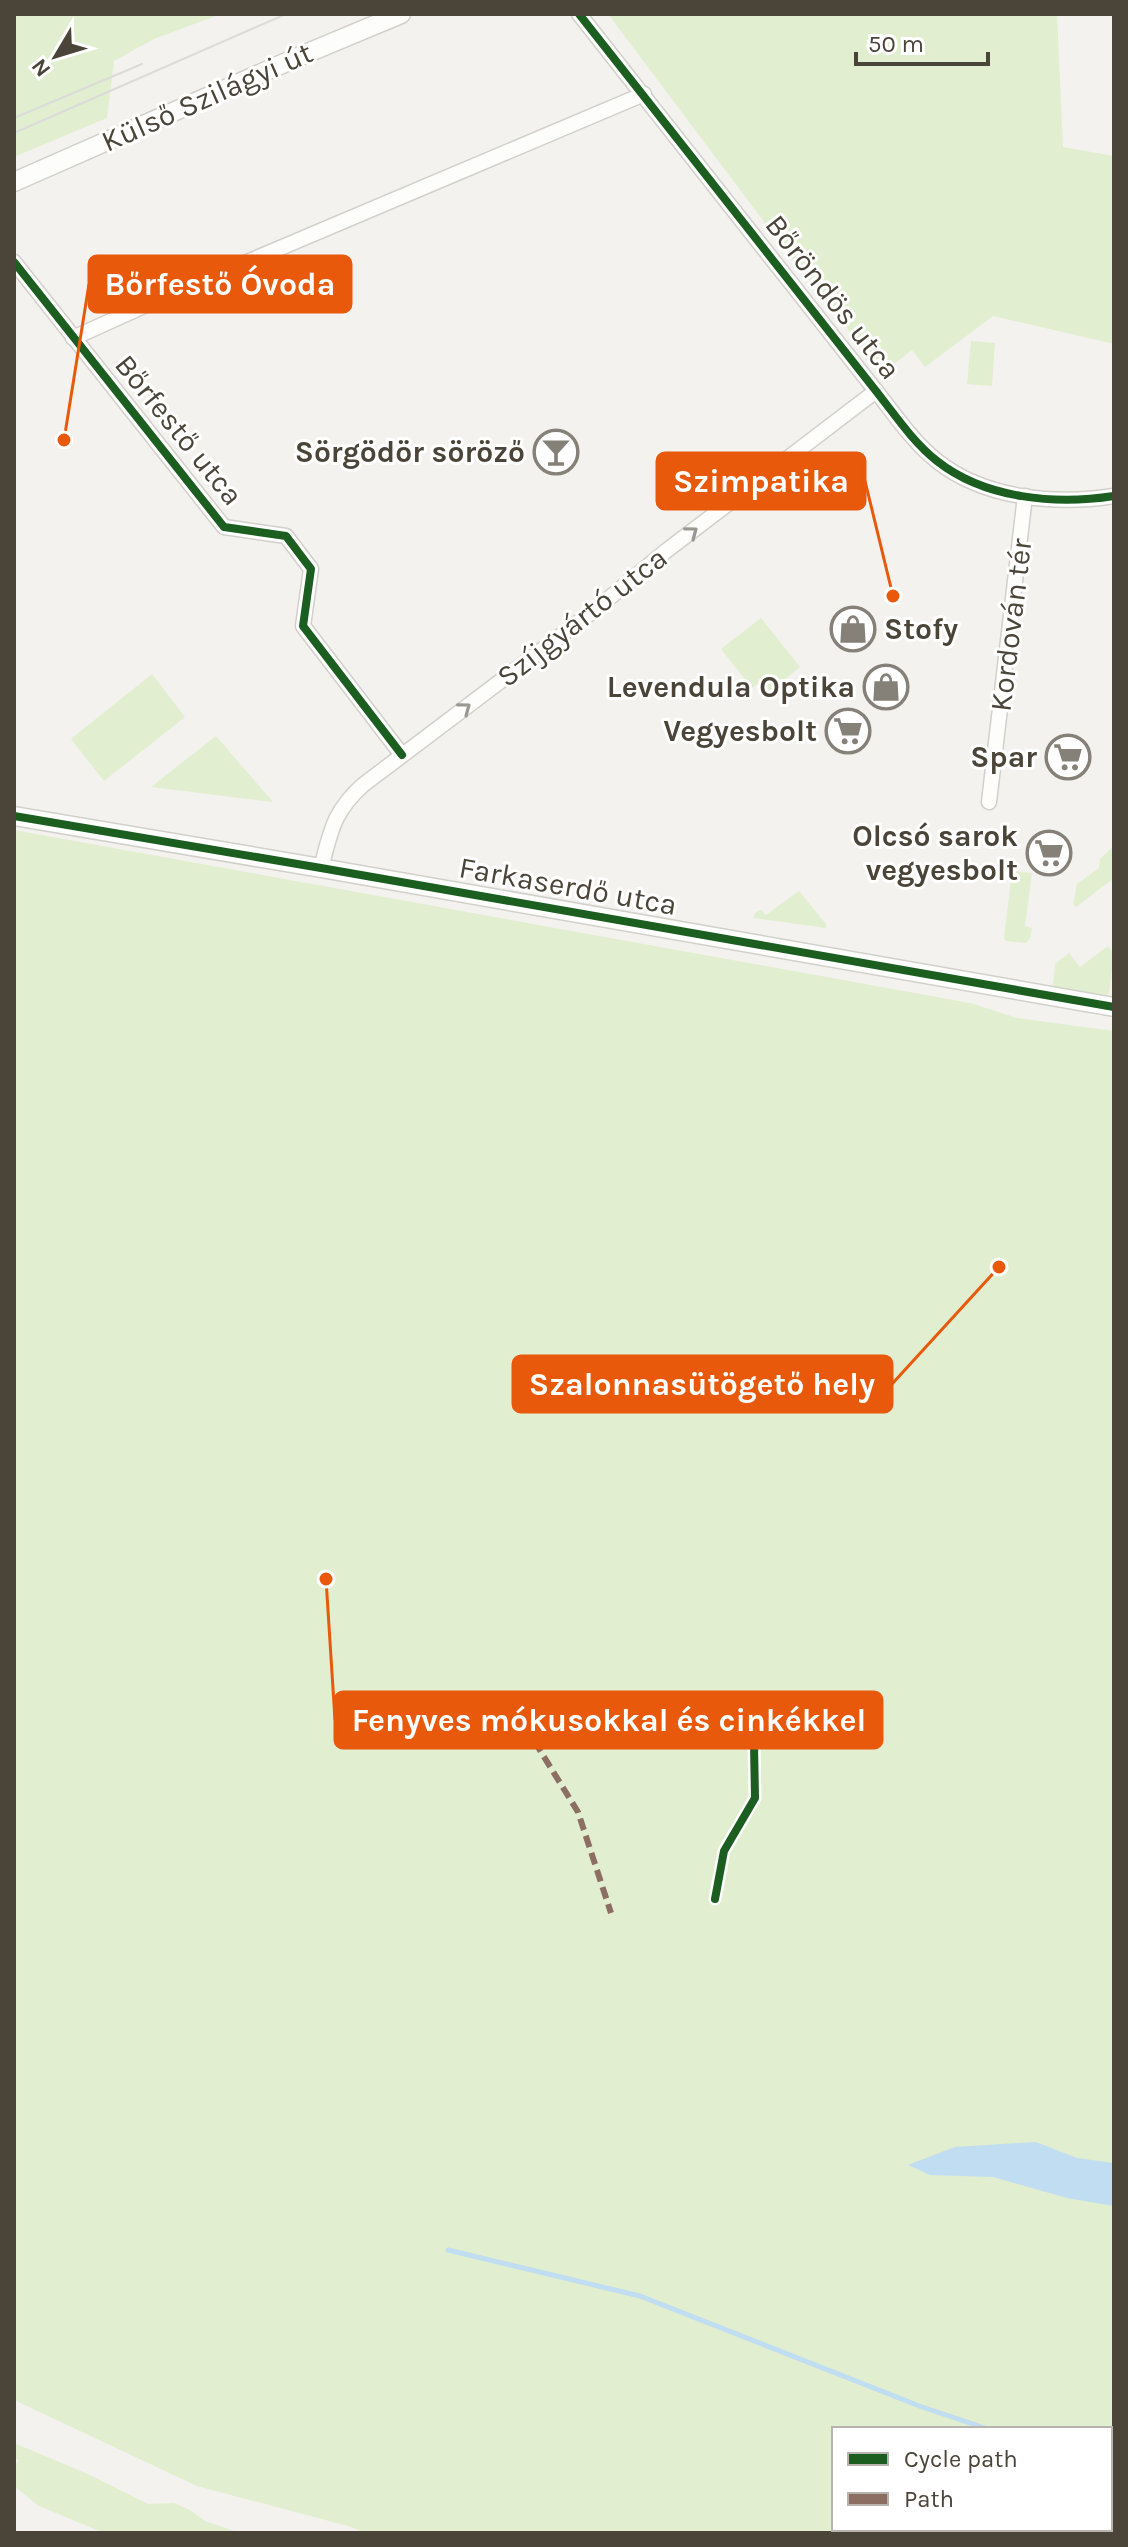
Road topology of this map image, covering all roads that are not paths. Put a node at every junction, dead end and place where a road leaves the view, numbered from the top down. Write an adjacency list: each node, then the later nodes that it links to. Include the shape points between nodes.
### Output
1 (401, 14): 4 (street, Külső Szilágyi út)
2 (579, 14): 3 (street, Bőröndös utca)
3 (644, 94): 6 (street); 7 (street, Bőröndös utca)
4 (14, 182)
5 (14, 262): 6 (street, Bőrfestő utca)
6 (73, 338): 10 (street, Bőrfestő utca, via 224,527 286,536 300,552 311,569 303,626)
7 (876, 391): 8 (street, Bőröndös utca, via 939,463 983,487); 10 (street, Szíjgyártó utca, one-way to 7)
8 (1025, 496): 9 (street, Bőröndös utca); 11 (street, Kordován tér)
9 (1114, 496)
10 (402, 755): 13 (street, Szíjgyártó utca, via 344,802)
11 (989, 802)
12 (14, 816): 13 (street, Farkaserdő utca)
13 (321, 868): 15 (street, Farkaserdő utca)
14 (1114, 998): 15 (street)
15 (1114, 1007)

